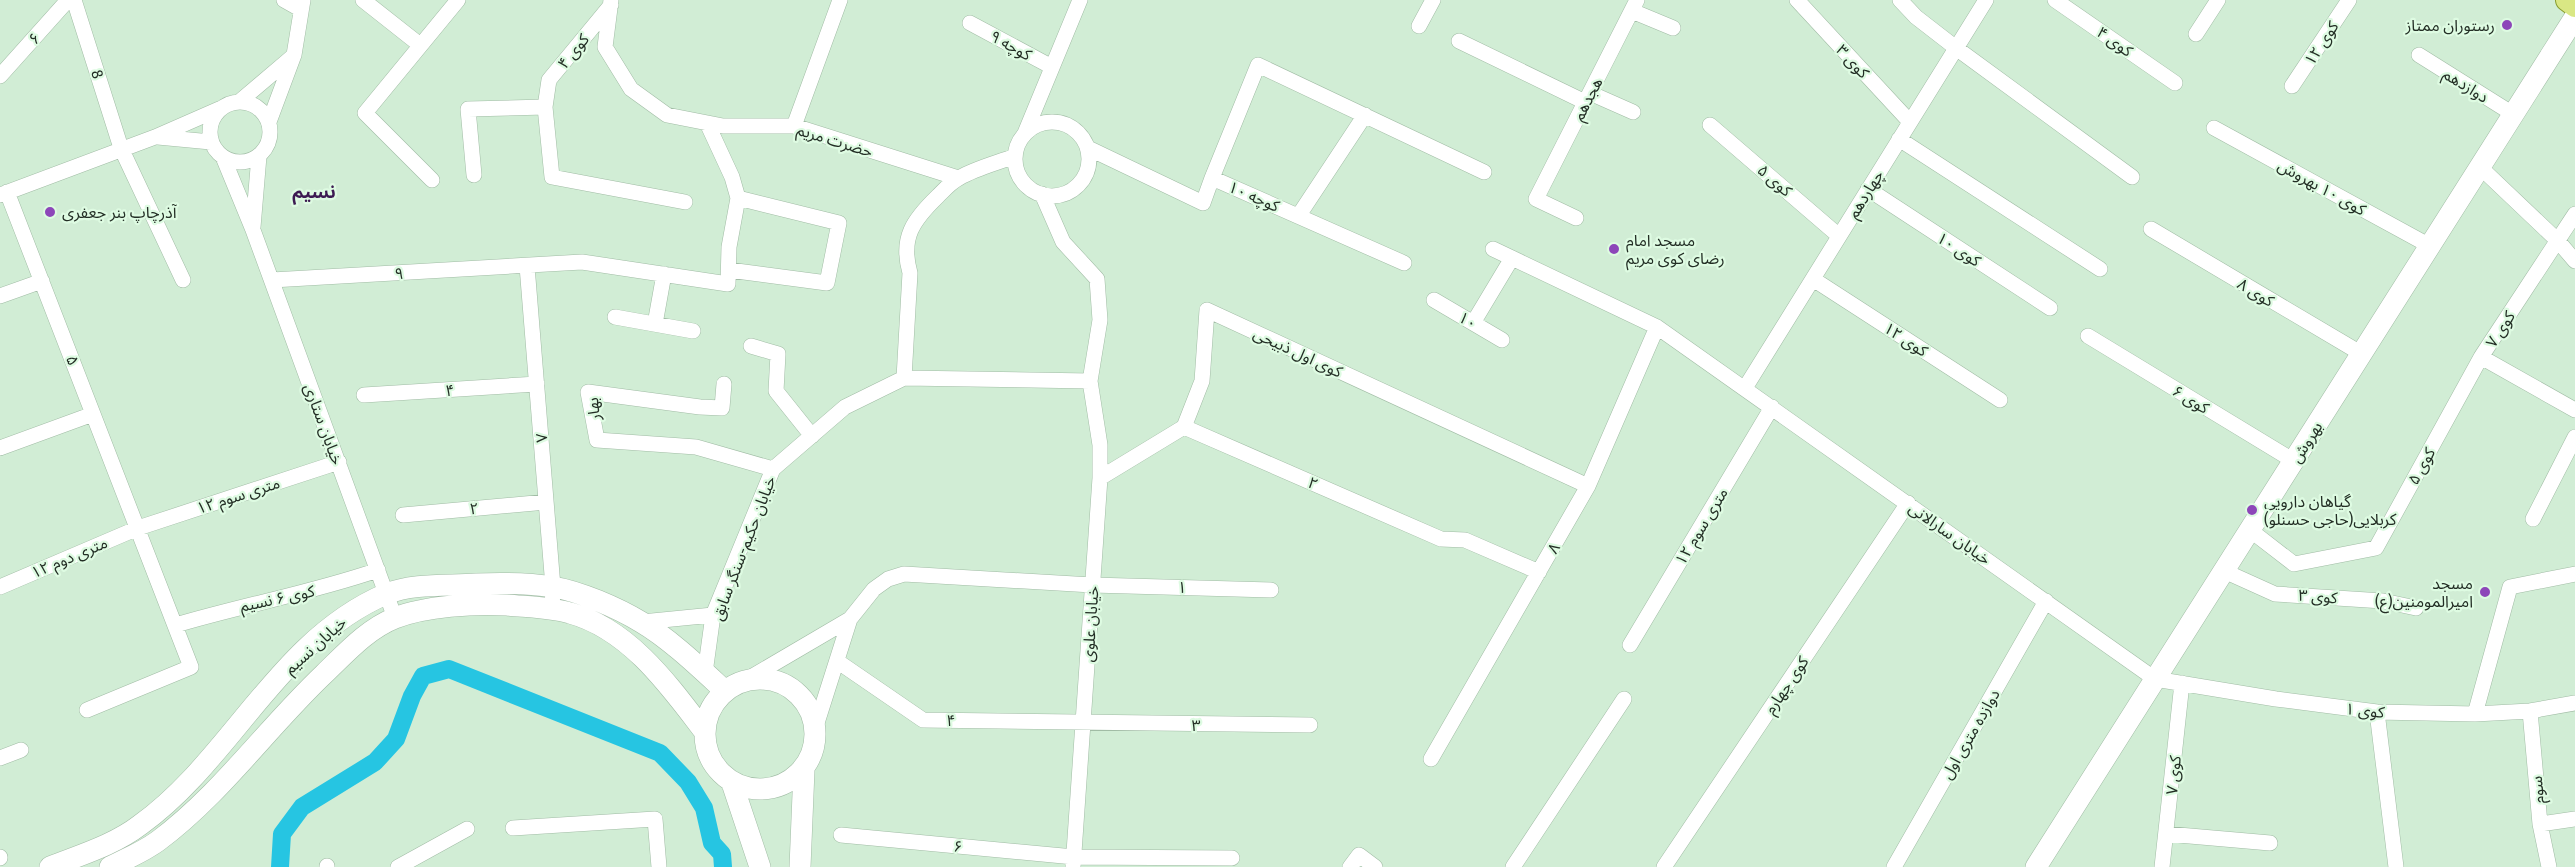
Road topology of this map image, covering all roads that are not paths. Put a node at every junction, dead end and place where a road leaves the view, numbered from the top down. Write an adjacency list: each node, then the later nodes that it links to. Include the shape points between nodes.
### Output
1 (68, 0): 31 (street, ۶)
2 (74, 0): 51 (street, 8)
3 (284, 0): 17 (street)
4 (363, 0): 26 (street)
5 (458, 0): 26 (street)
6 (840, 0): 45 (street)
7 (1080, 0): 30 (street)
8 (1433, 0): 22 (street)
9 (1797, 0): 42 (street, کوی ۳)
10 (1900, 0): 27 (street)
11 (1986, 0): 27 (street, چهاردهم)
12 (2055, 0): 32 (street, کوی ۴)
13 (2218, 0): 24 (street)
14 (2349, 0): 33 (street, کوی ۱۲)
15 (2567, 0): 19 (main road)
16 (613, 1): 36 (street, کوی ۴, via 549,80); 43 (street, حضرت مریم, via 605,46 631,89 666,115)
17 (301, 5): 28 (street)
18 (1635, 5): 23 (street); 34 (street, هجدهم)
19 (2575, 6)
20 (2575, 17): 39 (main road, بهروش)
21 (970, 23): 30 (street, کوچه ۹)
22 (1419, 26)
23 (1673, 28)
24 (2196, 34)
25 (1458, 41): 34 (street)
26 (420, 45): 62 (street, via 364,113)
27 (1956, 48): 42 (street, چهاردهم); 59 (street)
28 (294, 55): 35 (street); 41 (street)
29 (2419, 55): 39 (street, دوازدهم)
30 (1052, 68): 47 (street)
31 (0, 75)
32 (2175, 83)
33 (2292, 87)
34 (1587, 98): 38 (street); 70 (street, هجدهم, via 1536,199)
35 (239, 102): 37 (street); 41 (street, via 257,107)
36 (544, 107): 58 (street, via 468,109); 67 (street, کوی ۴, via 552,177)
37 (219, 109): 48 (street); 50 (street, via 210,124)
38 (1633, 112)
39 (2513, 114): 56 (main road, بهروش)
40 (1365, 115): 57 (street); 61 (street, via 1258,65); 69 (street)
41 (269, 122): 53 (street, via 269,140)
42 (1910, 122): 49 (street, چهاردهم)
43 (706, 123): 45 (street, حضرت مریم); 66 (street)
44 (1710, 124): 73 (street, کوی ۵)
45 (794, 126): 60 (street, حضرت مریم)
46 (2214, 128): 75 (street, کوی ۱۰ بهروش)
47 (1025, 134): 52 (street, via 1048,122 1061,123 1077,132); 54 (street)
48 (155, 136): 50 (street); 51 (street)
49 (1899, 139): 63 (street, چهاردهم); 81 (street)
50 (211, 142): 55 (street)
51 (121, 148): 64 (street); 85 (street, 8)
52 (1088, 148): 61 (street, کوچه ۱۰, via 1203,203); 65 (street, via 1088,170 1074,188 1053,195)
53 (259, 156): 55 (street, via 241,162); 72 (street)
54 (1016, 156): 60 (street); 65 (street, via 1022,180)
55 (223, 157): 72 (street, خیابان ستاری)
56 (2480, 167): 74 (street); 75 (main road, بهروش)
57 (1484, 172)
58 (474, 175)
59 (2132, 177)
60 (958, 178): 101 (street, via 922,211 906,242 910,273)
61 (1212, 178): 69 (street, کوچه ۱۰)
62 (432, 180)
63 (1868, 189): 73 (street, چهاردهم); 90 (street, کوی ۱۰)
64 (4, 194): 87 (street, ۵)
65 (1042, 194): 102 (street, خیابان علوی, via 1063,242 1097,279 1100,320)
66 (738, 198): 82 (street); 82 (street, via 839,223 827,283)
67 (686, 202)
68 (2575, 214): 74 (street, کوی ۷)
69 (1299, 215): 79 (street, کوچه ۱۰)
70 (1576, 218)
71 (2151, 229): 99 (street, کوی ۸)
72 (253, 230): 86 (street, خیابان ستاری)
73 (1839, 236): 84 (street, چهاردهم)
74 (2558, 240): 78 (street); 100 (street, کوی ۷)
75 (2430, 246): 99 (main road, بهروش)
76 (1492, 249): 77 (street, خیابان سارالانی)
77 (1512, 258): 92 (street); 94 (street, خیابان سارالانی)
78 (2575, 261)
79 (1404, 263)
80 (527, 266): 83 (street, ۹, via 582,262); 86 (street, ۹); 103 (street, ۷)
81 (2100, 269)
82 (729, 270): 83 (street, ۹, via 728,284)
83 (664, 274): 93 (street)
84 (1813, 279): 105 (street, چهاردهم); 107 (street, کوی ۱۲)
85 (183, 280)
86 (272, 280): 116 (street, خیابان ستاری)
87 (42, 281): 88 (street); 110 (street, ۵)
88 (0, 296)
89 (1434, 300): 92 (street, ۱۰)
90 (2050, 308)
91 (615, 316): 93 (street)
92 (1473, 323): 97 (street, ۱۰)
93 (655, 324): 95 (street)
94 (1657, 327): 105 (street, خیابان سارالانی); 119 (street, ۸)
95 (693, 331)
96 (2088, 336): 115 (street, کوی ۶)
97 (1502, 340)
98 (751, 346): 112 (street, via 778,354 776,391)
99 (2362, 354): 115 (main road, بهروش)
100 (2481, 357): 109 (street, کوی ۷); 125 (street, کوی ۵, via 2376,548 2294,564)
101 (904, 378): 102 (street); 112 (street, خیابان حکیم-سنگر سابق, via 845,407)
102 (1090, 381): 118 (street, خیابان علوی, via 1100,445)
103 (537, 384): 106 (street, ۴); 120 (street, ۷)
104 (724, 384): 117 (street, بهار, via 722,408 588,392 597,440 696,447)
105 (1745, 388): 108 (street, خیابان سارالانی)
106 (364, 395)
107 (2000, 400)
108 (1773, 407): 121 (street, خیابان سارالانی); 143 (street, ۱۲ متری سوم)
109 (2575, 410)
110 (93, 414): 114 (street); 124 (street, ۵)
111 (1184, 427): 118 (street); 119 (street, کوی اول ذبیحی, via 1202,381 1207,310); 128 (street, ۲, via 1441,539 1465,540)
112 (812, 436): 117 (street, خیابان حکیم-سنگر سابق)
113 (2575, 437): 123 (street)
114 (0, 448)
115 (2294, 461): 125 (main road, بهروش)
116 (339, 462): 124 (street, ۱۲ متری سوم); 126 (street, خیابان ستاری)
117 (773, 469): 138 (street, خیابان حکیم-سنگر سابق)
118 (1100, 478): 130 (street, خیابان علوی)
119 (1588, 486): 128 (street, ۸)
120 (546, 502): 122 (street, ۲); 132 (street, ۷)
121 (1908, 503): 135 (street, خیابان سارالانی); 183 (street, کوی چهارم)
122 (403, 515)
123 (2533, 519)
124 (138, 528): 131 (street, ۱۲ متری دوم); 142 (street, ۵)
125 (2250, 530): 127 (main road, بهروش)
126 (378, 570): 134 (street, خیابان ستاری); 142 (street, کوی ۶ نسیم, via 326,588)
127 (2224, 571): 136 (street, کوی ۳, via 2275,594 2383,601); 146 (main road, بهروش)
128 (1539, 572): 162 (street, ۸)
129 (2575, 574): 155 (street, via 2510,587)
130 (1092, 585): 133 (street, ۱); 140 (street, via 903,574 874,589); 156 (street, خیابان علوی)
131 (0, 587)
132 (553, 587): 134 (main road, خیابان نسیم, via 493,584 413,588); 137 (street, ۷); 141 (main road, خیابان نسیم)
133 (1271, 590)
134 (387, 594): 139 (street, خیابان ستاری); 174 (main road, خیابان نسیم, via 340,619 307,647 200,771 140,826 117,840)
135 (2046, 601): 146 (street, خیابان سارالانی); 184 (street, دوازده متری اول)
136 (2416, 608)
137 (552, 610): 139 (main road, خیابان نسیم, via 488,604 425,610); 159 (main road, خیابان نسیم, via 571,613 613,633 659,672)
138 (713, 615): 141 (street); 145 (street, خیابان حکیم-سنگر سابق)
139 (395, 618): 175 (main road, خیابان نسیم, via 374,629 300,696 189,816 156,842)
140 (850, 619): 144 (street); 147 (street)
141 (642, 622): 145 (main road, خیابان نسیم)
142 (176, 625): 152 (street, ۵, via 191,667)
143 (1630, 645)
144 (837, 662): 156 (street, ۴, via 923,720); 157 (street)
145 (705, 673): 149 (main road, خیابان نسیم)
146 (2156, 679): 148 (street, کوی ۱); 185 (main road, بهروش)
147 (746, 680): 149 (main road); 157 (main road, via 770,679 791,687 808,704)
148 (2182, 683): 154 (street, کوی ۱); 169 (street, کوی ۷)
149 (726, 691): 159 (main road, via 711,708)
150 (1624, 699): 182 (street)
151 (2575, 703): 153 (street, کوی ۱)
152 (87, 710)
153 (2530, 711): 155 (street, کوی ۱); 166 (street, سوم)
154 (2377, 712): 155 (street, کوی ۱); 187 (street)
155 (2475, 714)
156 (1083, 724): 158 (street, ۳); 173 (street, خیابان علوی)
157 (816, 726): 163 (main road, via 815,749)
158 (1310, 726)
159 (704, 730): 164 (main road, via 707,751 716,769)
160 (21, 750): 161 (street)
161 (0, 758)
162 (1431, 759)
163 (804, 770): 164 (main road, via 789,783 770,789); 179 (main road)
164 (732, 783): 178 (main road)
165 (2575, 819): 166 (street)
166 (2540, 824): 188 (street, سوم)
167 (513, 828): 177 (street, via 655,819)
168 (467, 830): 176 (street)
169 (2167, 834): 171 (street); 186 (street, کوی ۷)
170 (841, 835): 173 (street, ۶)
171 (2270, 843)
172 (1232, 858): 173 (street)
173 (1074, 862)
174 (50, 867)
175 (110, 867)
176 (398, 867)
177 (659, 867)
178 (760, 867)
179 (800, 867)
180 (1350, 867): 181 (street, via 1359,855)
181 (1376, 867)
182 (1513, 867)
183 (1664, 867)
184 (1894, 867)
185 (2036, 867)
186 (2162, 867)
187 (2396, 867)
188 (2550, 867)

